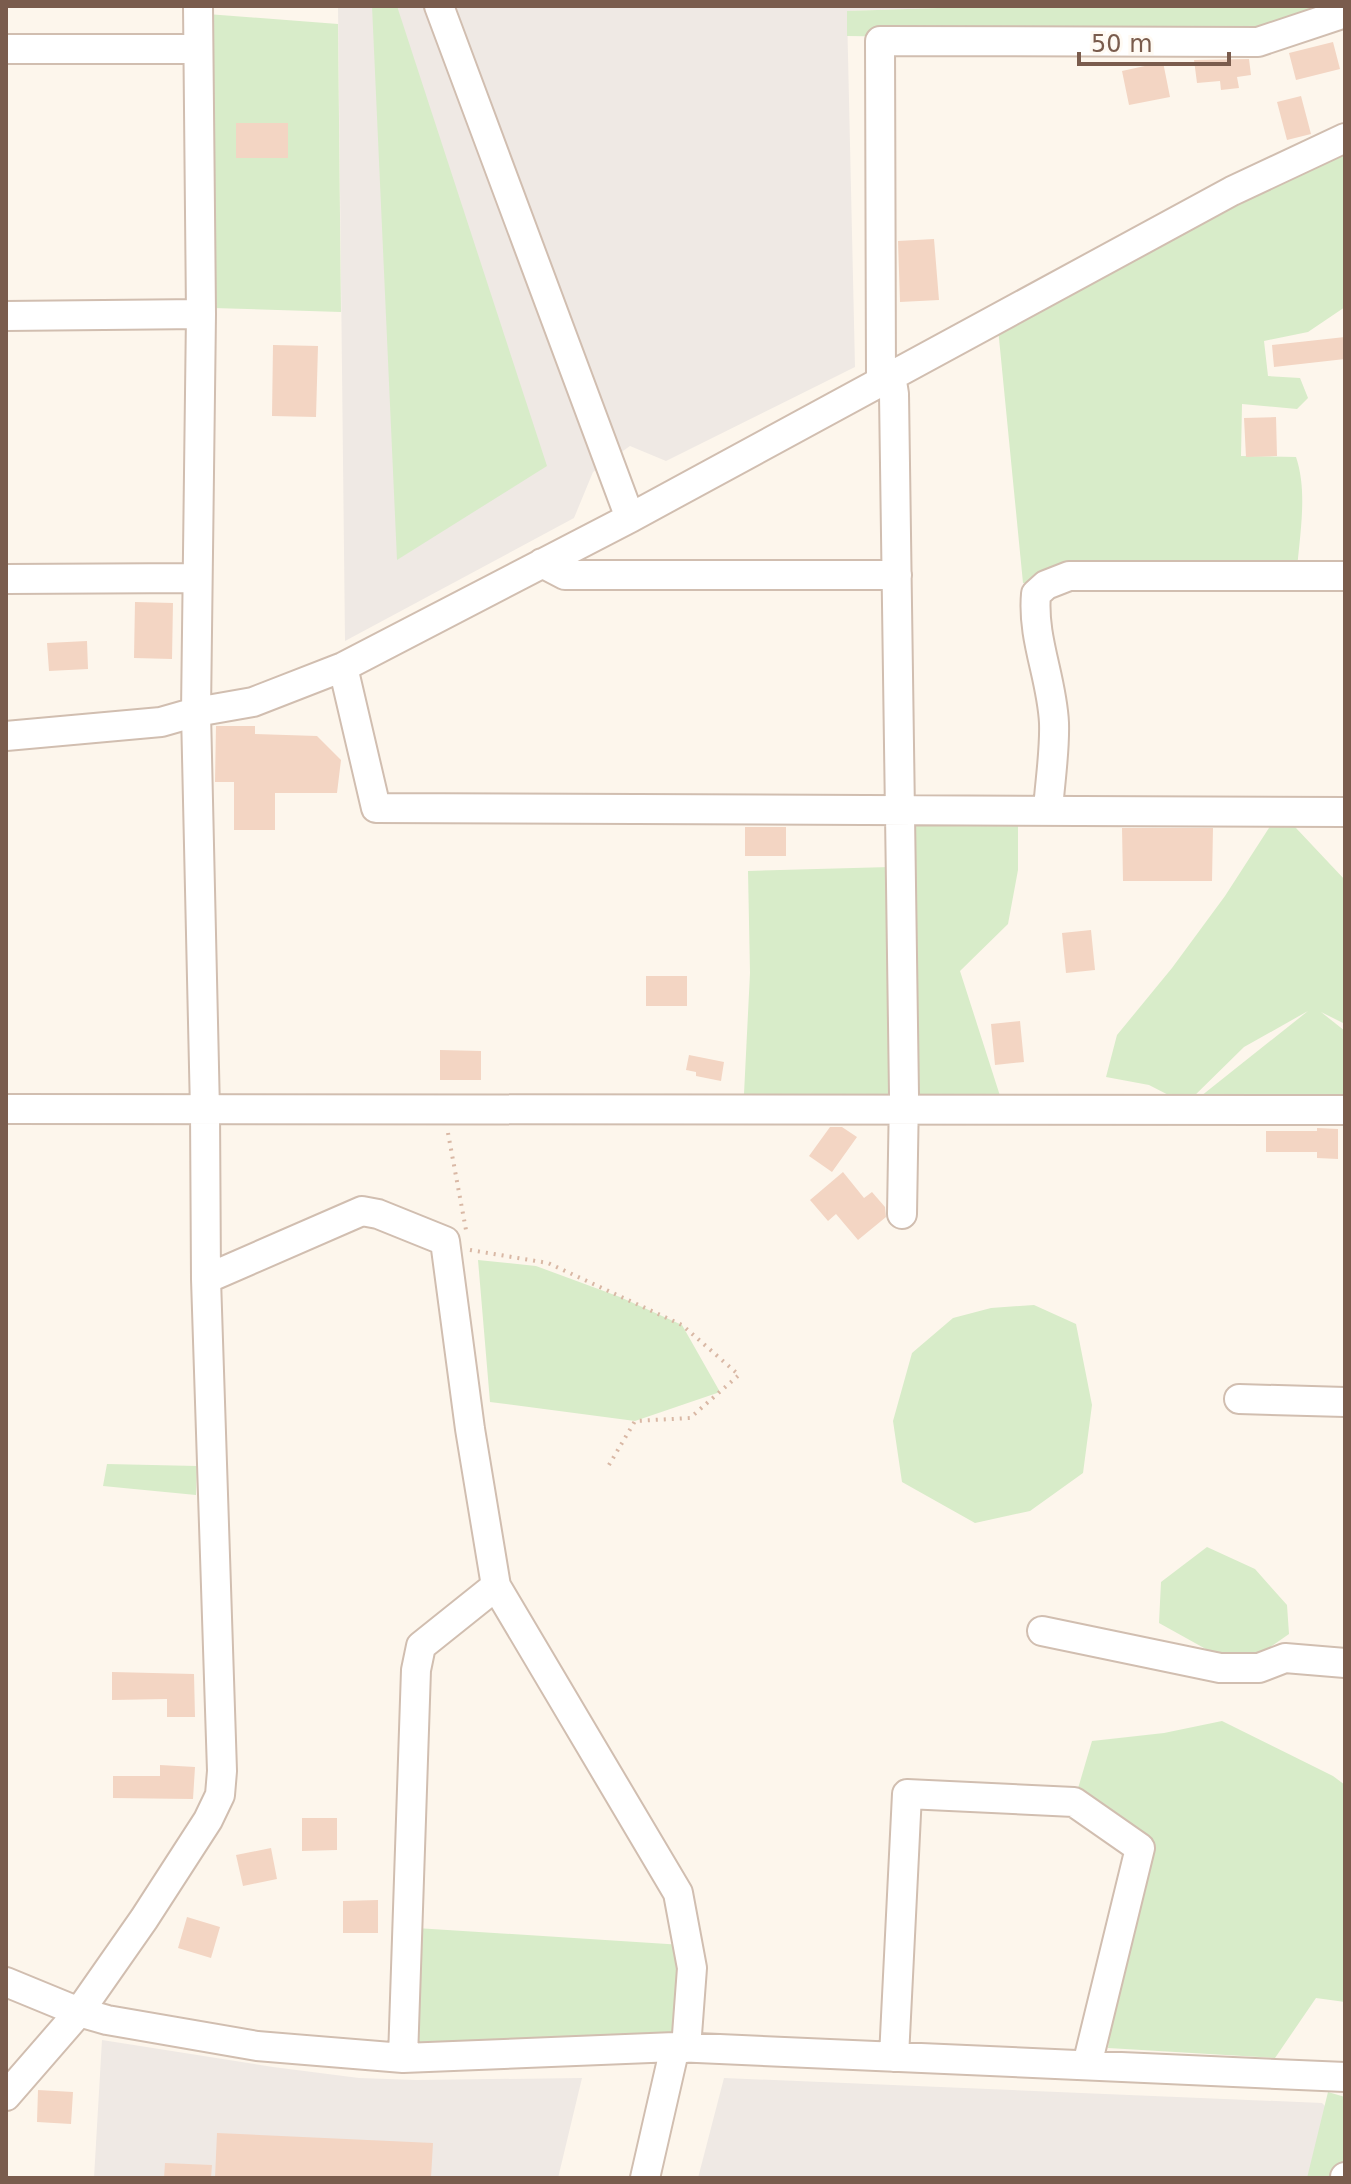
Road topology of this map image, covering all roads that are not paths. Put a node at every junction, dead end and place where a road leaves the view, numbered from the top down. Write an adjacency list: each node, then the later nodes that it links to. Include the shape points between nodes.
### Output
1 (198, 6): 5 (street)
2 (439, 6): 10 (street)
3 (1345, 13): 9 (street, via 1258,42 880,41)
4 (6, 49): 5 (street)
5 (198, 49): 7 (street)
6 (1345, 138): 9 (street, via 1232,191)
7 (201, 314): 8 (street); 14 (street)
8 (6, 316)
9 (886, 377): 10 (street); 12 (street, via 894,394)
10 (630, 518): 11 (street)
11 (542, 563): 12 (street, via 565,575); 16 (street)
12 (897, 575): 19 (street)
13 (1345, 576): 20 (street, via 1069,576 1046,585 1036,594 1035,613 1054,723)
14 (197, 578): 15 (street); 17 (street)
15 (6, 579)
16 (343, 667): 17 (street, via 253,702); 19 (street, via 376,808)
17 (196, 712): 18 (street, via 161,722); 24 (street)
18 (6, 736)
19 (900, 808): 20 (street); 25 (street)
20 (1048, 810): 21 (street)
21 (1345, 812)
22 (6, 1109): 24 (street)
23 (1345, 1110): 25 (street)
24 (205, 1111): 25 (street); 27 (street)
25 (904, 1111): 26 (street)
26 (902, 1214)
27 (206, 1279): 30 (street, via 362,1211 445,1241); 34 (street, via 220,1795 185,1857)
28 (1239, 1399): 29 (street)
29 (1345, 1402)
30 (496, 1586): 35 (street, via 678,1893 692,1968); 37 (street, via 421,1646 416,1670)
31 (1042, 1631): 32 (street, via 1220,1668 1259,1668 1285,1658)
32 (1345, 1663)
33 (6, 1982): 34 (street)
34 (79, 2012): 37 (street, via 257,2046); 40 (street)
35 (680, 2047): 36 (street); 37 (street); 41 (street)
36 (894, 2057): 38 (street); 38 (street, via 907,1794 1074,1802 1140,1848)
37 (403, 2058)
38 (1087, 2065): 39 (street)
39 (1345, 2077)
40 (6, 2096)
41 (645, 2178)

